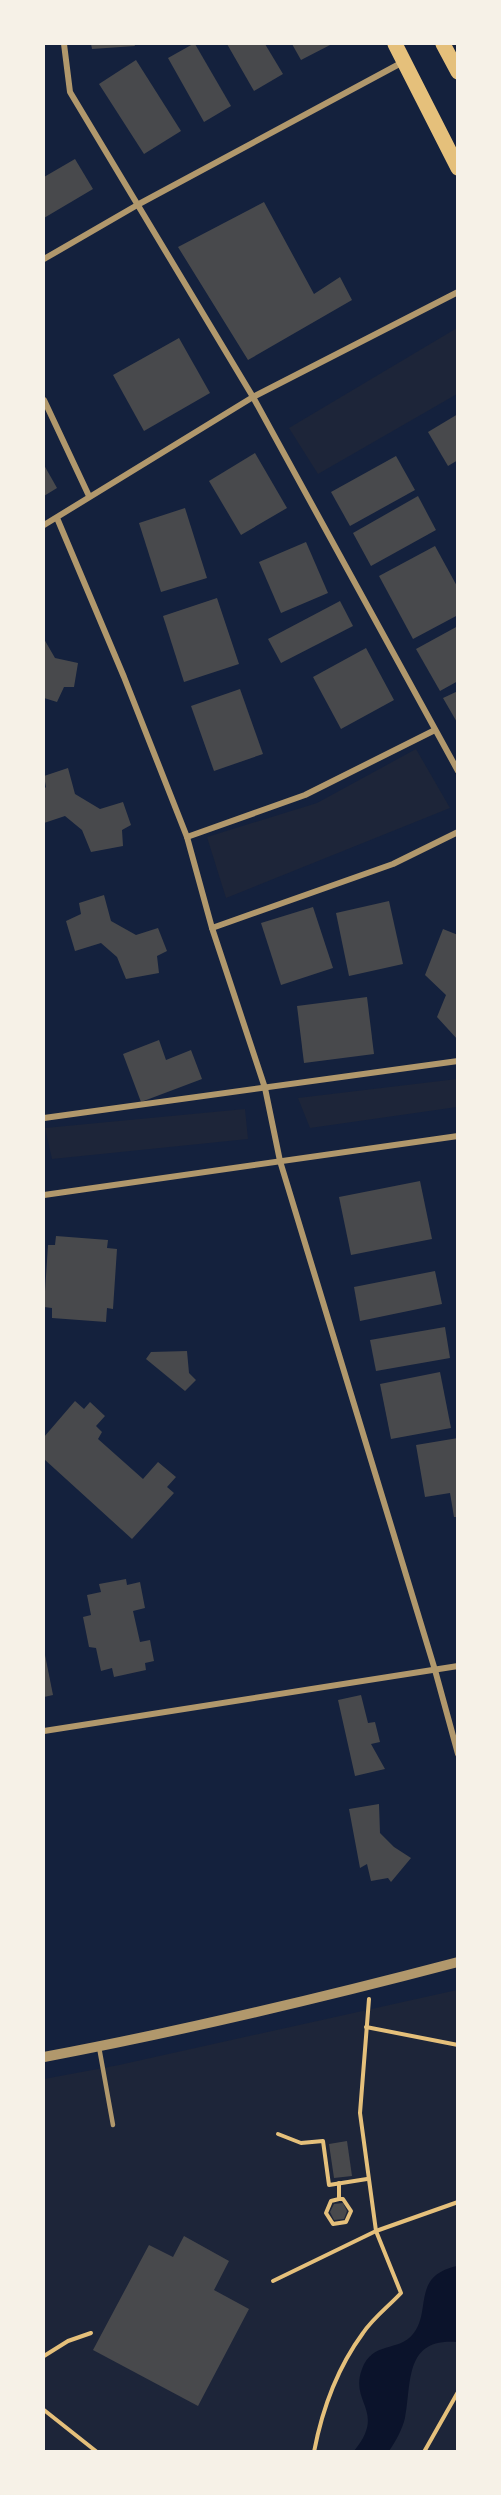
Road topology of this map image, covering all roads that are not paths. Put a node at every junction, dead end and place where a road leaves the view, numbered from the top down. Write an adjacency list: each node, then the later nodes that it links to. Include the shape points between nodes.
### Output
1 (64, 44): 7 (street, via 70,92)
2 (395, 44): 4 (main road)
3 (443, 44): 5 (main road)
4 (404, 61): 6 (main road); 7 (street)
5 (458, 72)
6 (458, 168)
7 (139, 204): 8 (street); 10 (street)
8 (44, 259)
9 (458, 292): 10 (street)
10 (253, 397): 12 (street); 15 (street)
11 (44, 400): 12 (street)
12 (89, 496): 13 (street)
13 (57, 518): 14 (street); 18 (street)
14 (44, 525)
15 (435, 730): 16 (street); 18 (street, via 305,795)
16 (458, 771)
17 (458, 832): 19 (street, via 393,864)
18 (187, 837): 19 (street)
19 (212, 928): 21 (street)
20 (458, 1061): 21 (street)
21 (265, 1088): 22 (street); 24 (street)
22 (44, 1118)
23 (458, 1136): 24 (street)
24 (280, 1161): 25 (street); 27 (street)
25 (44, 1194)
26 (458, 1666): 27 (street)
27 (435, 1670): 28 (street); 29 (street)
28 (44, 1731)
29 (458, 1754)
30 (458, 1962): 31 (street)
31 (99, 2046): 32 (street); 33 (lane)
32 (44, 2057)
33 (113, 2125)

